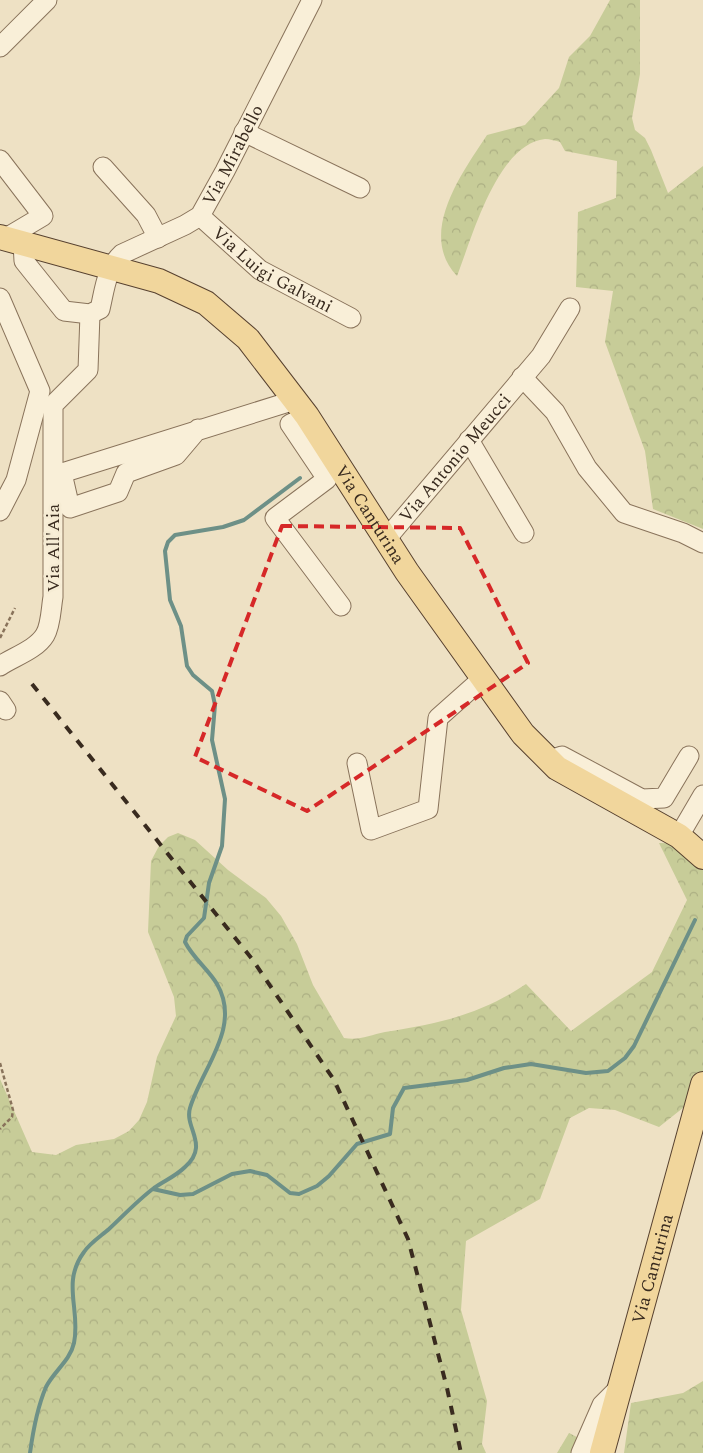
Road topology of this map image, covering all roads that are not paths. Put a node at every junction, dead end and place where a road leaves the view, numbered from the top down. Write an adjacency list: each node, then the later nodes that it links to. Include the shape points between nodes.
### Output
1 (46, 0): 3 (street)
2 (312, 0): 4 (street, Via Mirabello)
3 (0, 47)
4 (244, 132): 7 (street); 8 (street, Via Mirabello)
5 (0, 160): 10 (street, via 43,216)
6 (103, 167): 9 (street, via 146,216)
7 (360, 188)
8 (200, 216): 9 (street, Via Mirabello); 15 (street, Via Luigi Galvani, via 260,270)
9 (158, 238): 11 (street, Via Mirabello, via 122,254)
10 (10, 239): 11 (main road, Via Canturina); 14 (street, via 64,311)
11 (110, 267): 14 (street, via 100,309); 17 (main road, Via Canturina, via 159,281 206,303 248,339)
12 (0, 298): 20 (street, via 40,391 16,480)
13 (570, 308): 16 (street, Via Antonio Meucci, via 541,356)
14 (90, 314): 25 (street, Via All'Aia, via 88,370 53,405 53,597 50,618 44,635)
15 (351, 318)
16 (522, 377): 19 (street, Via Antonio Meucci); 23 (street, Via Antonio Meucci, via 555,412 587,468 624,513)
17 (301, 408): 18 (street); 22 (main road, Via Canturina); 24 (street, via 290,424 327,479 275,518)
18 (198, 429): 18 (street, via 62,472 70,508 118,492 126,473 176,455)
19 (469, 440): 21 (street); 22 (street, Via Antonio Meucci)
20 (0, 511)
21 (524, 533)
22 (387, 538): 26 (main road, Via Canturina, via 407,572)
23 (703, 543)
24 (341, 606)
25 (0, 666)
26 (483, 678): 28 (main road, Via Canturina, via 523,734); 29 (street, via 438,718 428,810 371,830)
27 (689, 756): 28 (street, via 664,798 642,799 562,756)
28 (550, 760): 31 (main road, Via Canturina, via 557,768)
29 (357, 762)
30 (703, 795): 31 (street)
31 (679, 836): 32 (main road, Via Canturina)
32 (703, 857)
33 (703, 1084): 34 (main road, Via Canturina)
34 (620, 1387): 35 (street, via 602,1405); 36 (main road, Via Canturina)
35 (582, 1453)
36 (602, 1453)

